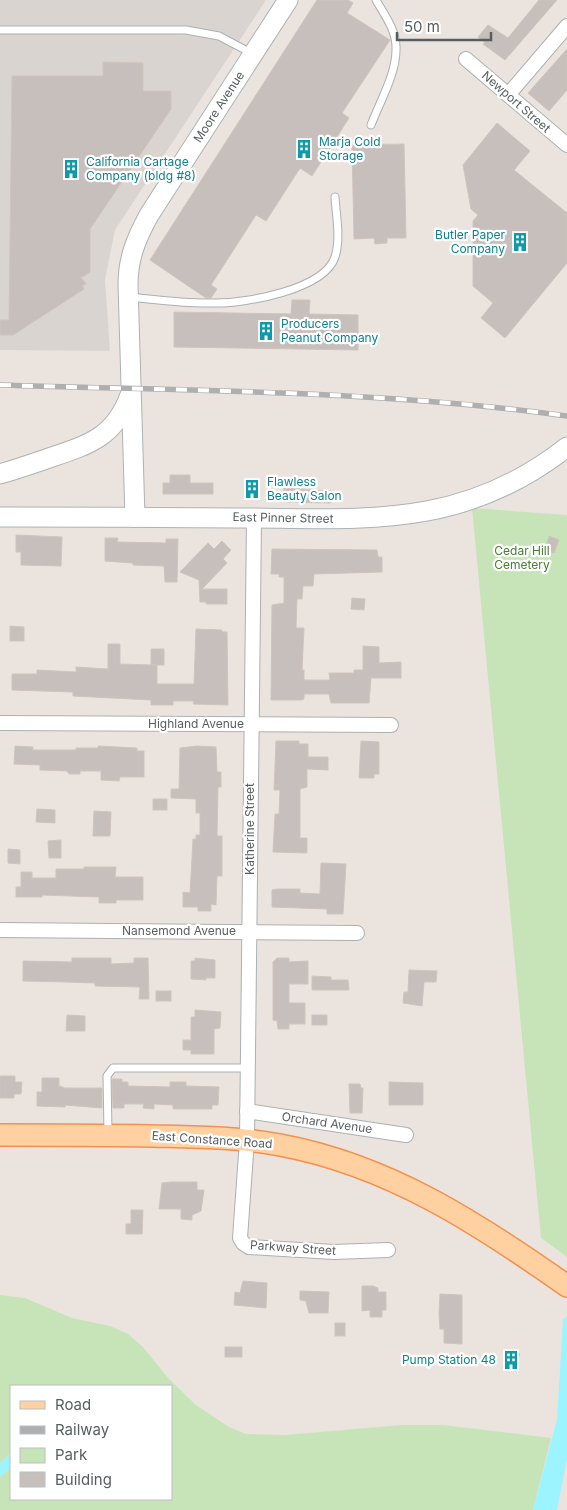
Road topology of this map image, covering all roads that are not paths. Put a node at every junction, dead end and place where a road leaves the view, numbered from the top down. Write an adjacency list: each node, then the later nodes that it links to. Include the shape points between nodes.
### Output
1 (288, 0): 5 (street, Moore Avenue)
2 (376, 0): 8 (lane, via 396,46 390,76)
3 (567, 26): 7 (street)
4 (0, 30): 5 (lane, via 186,30 220,36)
5 (253, 54): 11 (street, Moore Avenue, via 135,241 128,269)
6 (466, 59): 7 (street, Newport Street)
7 (508, 95): 9 (street, Newport Street)
8 (371, 125)
9 (567, 146)
10 (335, 197): 11 (lane, via 335,259 311,282 267,296 217,304)
11 (128, 297): 12 (street, Moore Avenue)
12 (132, 389): 14 (street, Moore Avenue, via 123,413 93,442); 16 (street, Moore Avenue)
13 (560, 452): 17 (street, East Pinner Street, via 502,487 431,511 387,518)
14 (0, 474)
15 (0, 517): 16 (street, East Pinner Street)
16 (135, 517): 17 (street, East Pinner Street)
17 (254, 518): 19 (street, Katherine Street)
18 (0, 723): 19 (street, Highland Avenue)
19 (251, 724): 20 (street, Highland Avenue); 22 (street, Katherine Street)
20 (391, 725)
21 (0, 930): 22 (street, Nansemond Avenue)
22 (249, 931): 23 (street, Nansemond Avenue); 24 (street, Katherine Street)
23 (357, 933)
24 (248, 1068): 25 (street, Katherine Street); 28 (lane, via 114,1068 106,1076)
25 (248, 1111): 27 (street, Orchard Avenue); 29 (street, Katherine Street)
26 (0, 1135): 28 (main road, East Constance Road)
27 (406, 1135)
28 (108, 1136): 29 (main road, East Constance Road)
29 (247, 1140): 30 (street, Parkway Street, via 240,1221 243,1243 249,1247 299,1251); 31 (main road, East Constance Road, via 320,1154 398,1182 463,1216)
30 (388, 1250)
31 (567, 1286)

